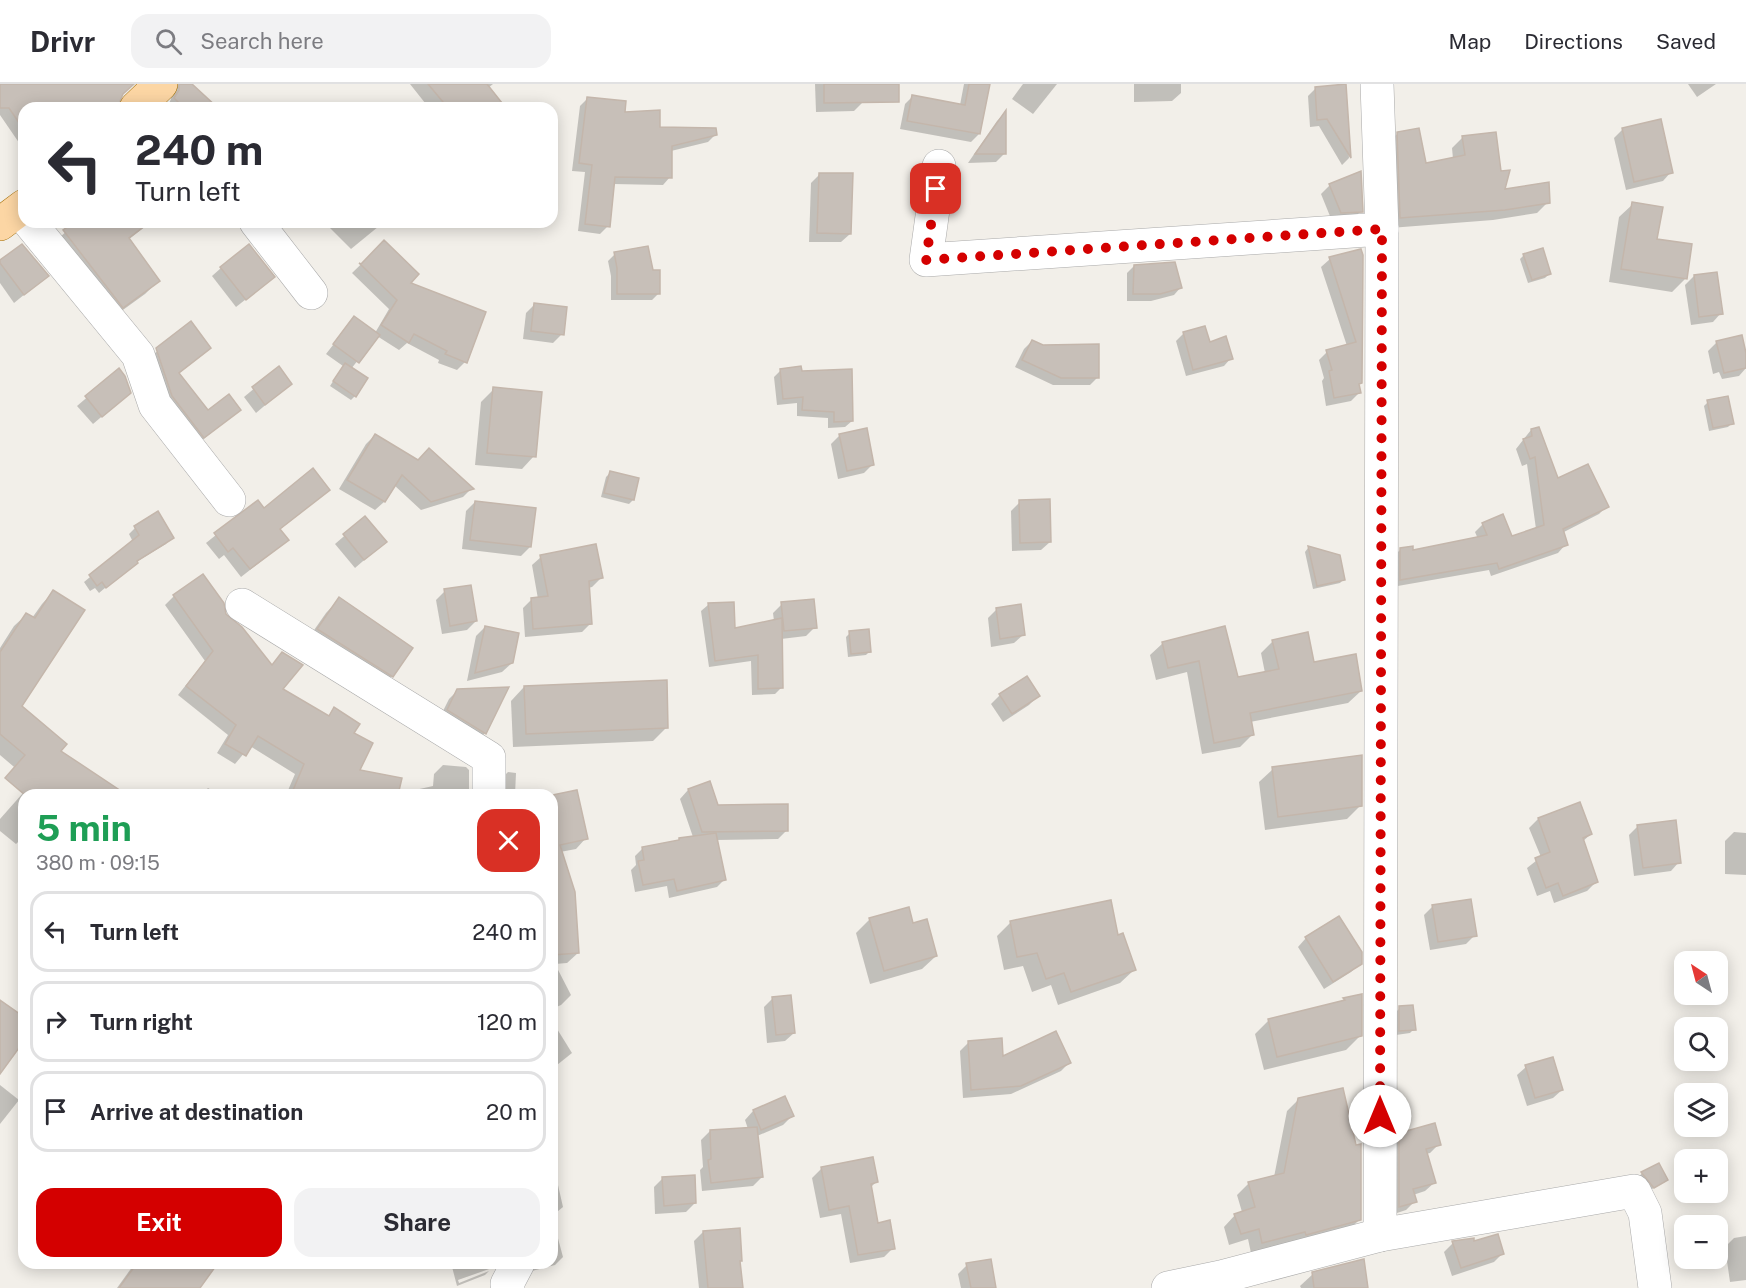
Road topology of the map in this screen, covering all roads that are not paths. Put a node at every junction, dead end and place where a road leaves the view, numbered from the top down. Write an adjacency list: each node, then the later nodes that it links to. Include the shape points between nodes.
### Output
1 (1377, 84): 5 (street)
2 (939, 166): 5 (street, via 926,260)
3 (29, 228): 7 (street, via 138,355 155,405)
4 (260, 228): 6 (street)
5 (1382, 229): 10 (street)
6 (311, 293)
7 (229, 501)
8 (242, 604): 9 (street, via 489,758)
9 (489, 789)
10 (1380, 1235): 12 (street); 15 (street, via 1634,1191 1645,1213)
11 (515, 1269): 13 (street)
12 (1222, 1282): 14 (street)
13 (508, 1288)
14 (1168, 1288)
15 (1655, 1288)

